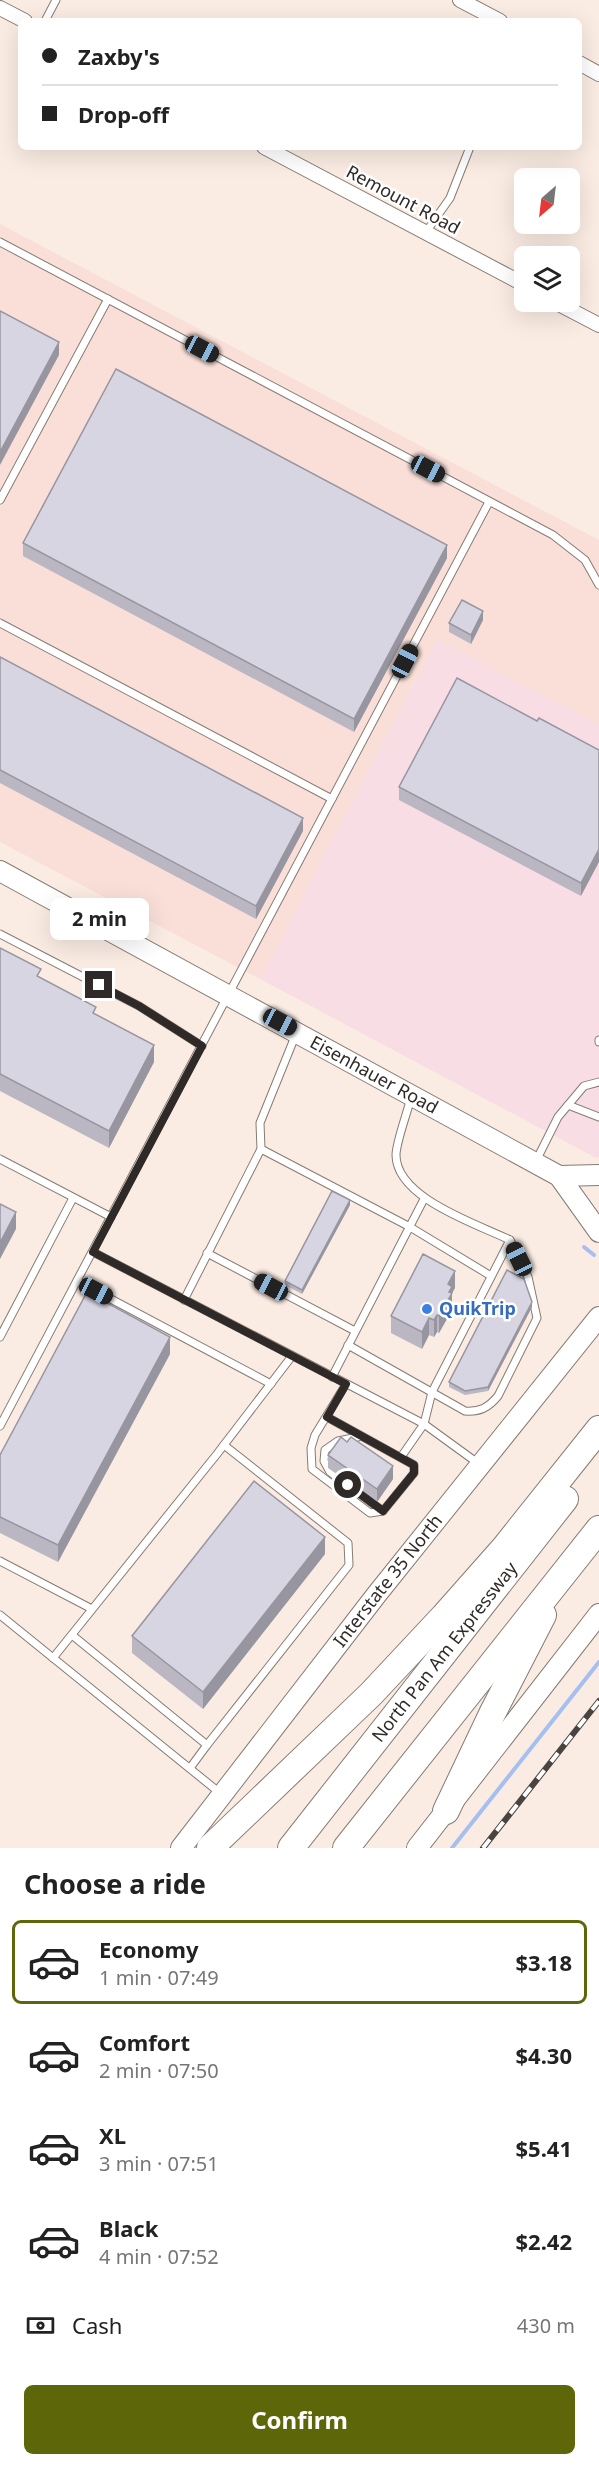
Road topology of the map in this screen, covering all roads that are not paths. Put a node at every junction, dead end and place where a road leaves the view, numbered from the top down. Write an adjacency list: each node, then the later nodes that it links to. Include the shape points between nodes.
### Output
1 (56, 0): 5 (lane)
2 (460, 0): 6 (street)
3 (0, 8): 4 (street)
4 (19, 18)
5 (47, 18)
6 (494, 18)
7 (582, 65): 8 (street)
8 (599, 74)
9 (270, 150): 11 (street, Remount Road)
10 (469, 150): 11 (lane, via 450,198)
11 (426, 232): 13 (street, Remount Road)
12 (0, 242): 14 (lane)
13 (514, 279)
14 (108, 299): 17 (lane); 18 (lane)
15 (574, 312): 16 (street)
16 (599, 325)
17 (0, 500)
18 (489, 502): 19 (lane, via 553,535 585,560); 21 (lane)
19 (599, 585)
20 (0, 623): 21 (lane)
21 (332, 799): 24 (lane)
22 (0, 871): 24 (main road, Eisenhauer Road)
23 (0, 934): 26 (lane, via 139,1006)
24 (229, 994): 25 (main road, Eisenhauer Road); 26 (lane)
25 (297, 1031): 28 (main road, Eisenhauer Road); 31 (lane, via 260,1123)
26 (202, 1046): 41 (lane)
27 (599, 1082): 29 (lane, via 584,1086)
28 (412, 1094): 33 (main road, Eisenhauer Road); 39 (lane, via 396,1154 399,1172)
29 (568, 1106): 30 (lane); 33 (lane, via 558,1117)
30 (599, 1117)
31 (261, 1149): 42 (lane); 46 (lane)
32 (0, 1159): 38 (lane)
33 (535, 1163): 35 (main road, Eisenhauer Road)
34 (599, 1175): 35 (main road)
35 (568, 1176): 36 (main road, Eisenhauer Road); 37 (main road, Eisenhauer Road)
36 (599, 1186)
37 (573, 1196): 40 (main road, Eisenhauer Road); 43 (main road)
38 (73, 1198): 41 (lane); 53 (lane)
39 (424, 1199): 42 (lane); 44 (lane)
40 (599, 1210)
41 (111, 1217): 45 (lane)
42 (410, 1227): 47 (lane); 52 (lane)
43 (599, 1232)
44 (510, 1240): 47 (lane); 59 (lane, via 528,1277 537,1318 498,1396 490,1406 477,1412 465,1411)
45 (93, 1252): 48 (lane); 50 (lane)
46 (207, 1253): 50 (lane); 52 (lane)
47 (491, 1276): 59 (lane)
48 (77, 1281): 57 (lane); 62 (lane)
49 (599, 1299): 51 (main road, Interstate 35 North)
50 (184, 1300): 55 (lane)
51 (595, 1325): 68 (main road, Interstate 35 North)
52 (355, 1331): 54 (lane)
53 (0, 1336)
54 (348, 1345): 56 (lane); 59 (lane)
55 (292, 1356): 56 (lane); 57 (lane)
56 (332, 1377): 58 (lane)
57 (271, 1384): 65 (lane)
58 (346, 1384): 60 (lane); 61 (lane)
59 (432, 1392): 61 (lane)
60 (327, 1417): 64 (lane); 69 (lane, via 313,1442 312,1469 370,1513)
61 (424, 1424): 67 (lane); 68 (lane)
62 (0, 1426)
63 (599, 1429): 83 (highway, via 499,1553 414,1649)
64 (362, 1436): 67 (lane); 69 (lane, via 338,1441 325,1450 324,1461 330,1472)
65 (225, 1445): 73 (lane); 78 (lane, via 348,1543 349,1565)
66 (599, 1456): 84 (highway, North Pan Am Expressway)
67 (401, 1457): 69 (lane, via 414,1465 414,1473)
68 (481, 1466): 80 (main road, Interstate 35 North)
69 (383, 1511)
70 (599, 1529): 72 (highway)
71 (0, 1561): 73 (lane)
72 (568, 1568): 81 (highway); 85 (highway)
73 (92, 1609): 76 (lane)
74 (599, 1614): 81 (main road)
75 (0, 1615): 77 (lane)
76 (72, 1635): 77 (lane); 78 (lane)
77 (53, 1658): 79 (lane)
78 (207, 1745): 79 (lane)
79 (190, 1768): 80 (lane)
80 (222, 1794): 82 (main road, Interstate 35 North)
81 (446, 1811): 86 (main road)
82 (181, 1848)
83 (210, 1848)
84 (291, 1848)
85 (346, 1848)
86 (417, 1848)

